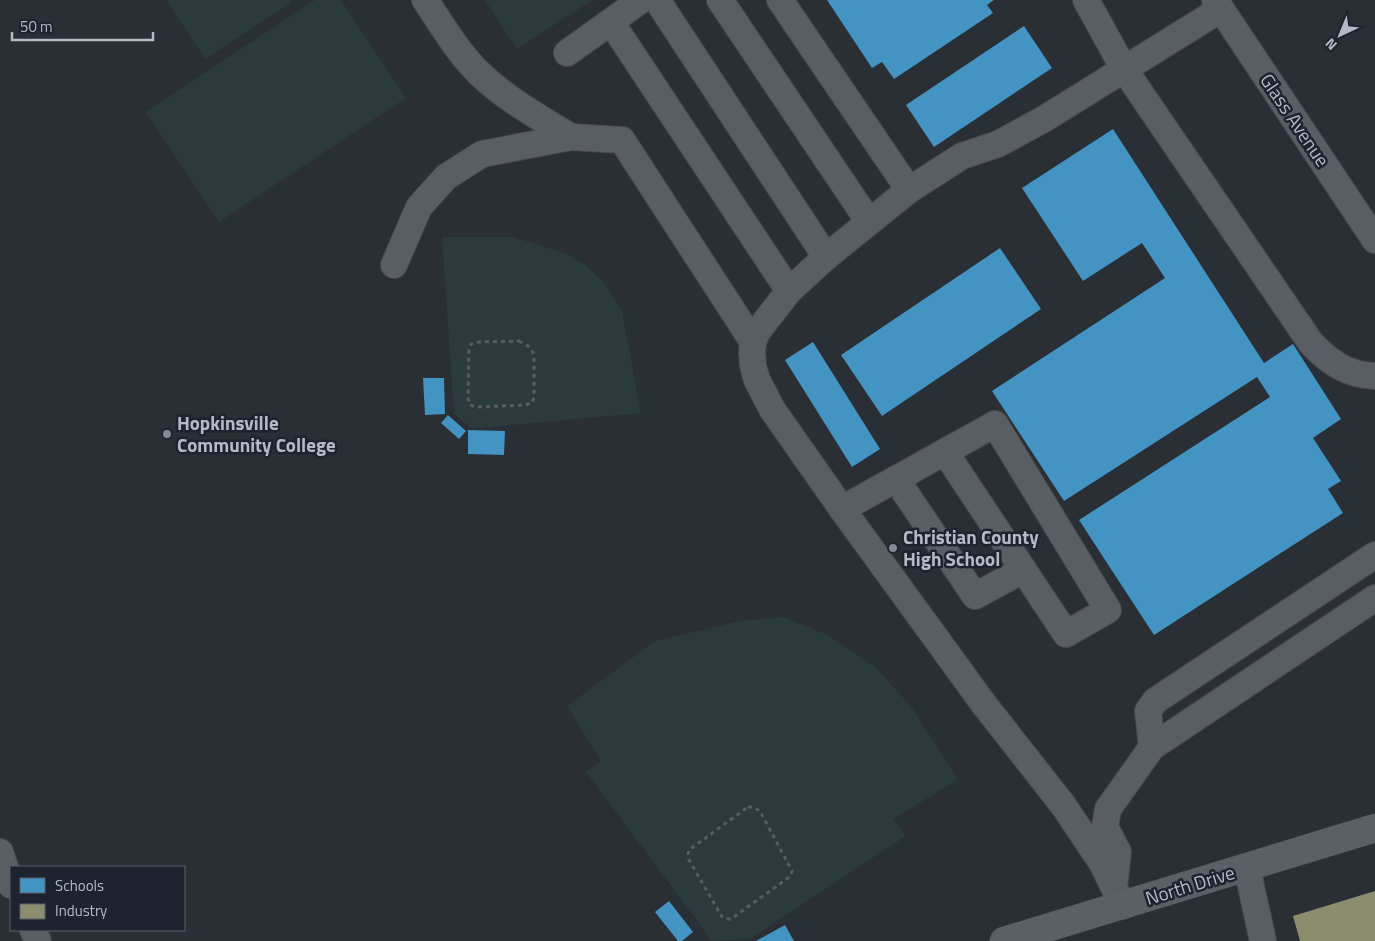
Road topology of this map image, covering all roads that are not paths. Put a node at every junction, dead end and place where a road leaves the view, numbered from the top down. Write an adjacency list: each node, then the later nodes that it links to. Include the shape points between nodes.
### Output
1 (425, 0): 11 (street, via 480,74 513,101)
2 (641, 0): 8 (street)
3 (658, 0): 15 (street)
4 (720, 0): 13 (street)
5 (780, 0): 12 (street)
6 (1086, 0): 10 (street)
7 (1218, 5): 10 (street); 14 (street, Glass Avenue)
8 (610, 22): 9 (street); 17 (street)
9 (567, 52)
10 (1124, 69): 12 (street, via 1044,119 998,144 962,156); 19 (street, via 1311,343 1343,369)
11 (571, 137): 16 (street, via 482,154 446,177 419,207); 18 (street, via 622,140)
12 (909, 190): 13 (street)
13 (869, 222): 15 (street)
14 (1375, 240)
15 (826, 257): 17 (street)
16 (394, 265)
17 (789, 291): 18 (street)
18 (753, 342): 22 (street, via 755,373 772,410)
19 (1375, 376)
20 (945, 452): 21 (street); 24 (street); 24 (street, via 995,424 1108,610 1066,634)
21 (896, 479): 22 (street); 24 (street, via 975,596)
22 (842, 509): 31 (street, via 982,703 1063,805 1102,863)
23 (1375, 556): 26 (street, via 1155,701 1148,711)
24 (1023, 570)
25 (1375, 598): 26 (street)
26 (1152, 746): 31 (street, via 1108,809 1104,827 1118,852)
27 (1375, 828): 29 (main road, North Drive)
28 (0, 852): 30 (street)
29 (1246, 868): 31 (main road, North Drive); 33 (street)
30 (10, 881)
31 (1119, 896): 32 (main road, North Drive)
32 (1004, 941)
33 (1263, 941)

